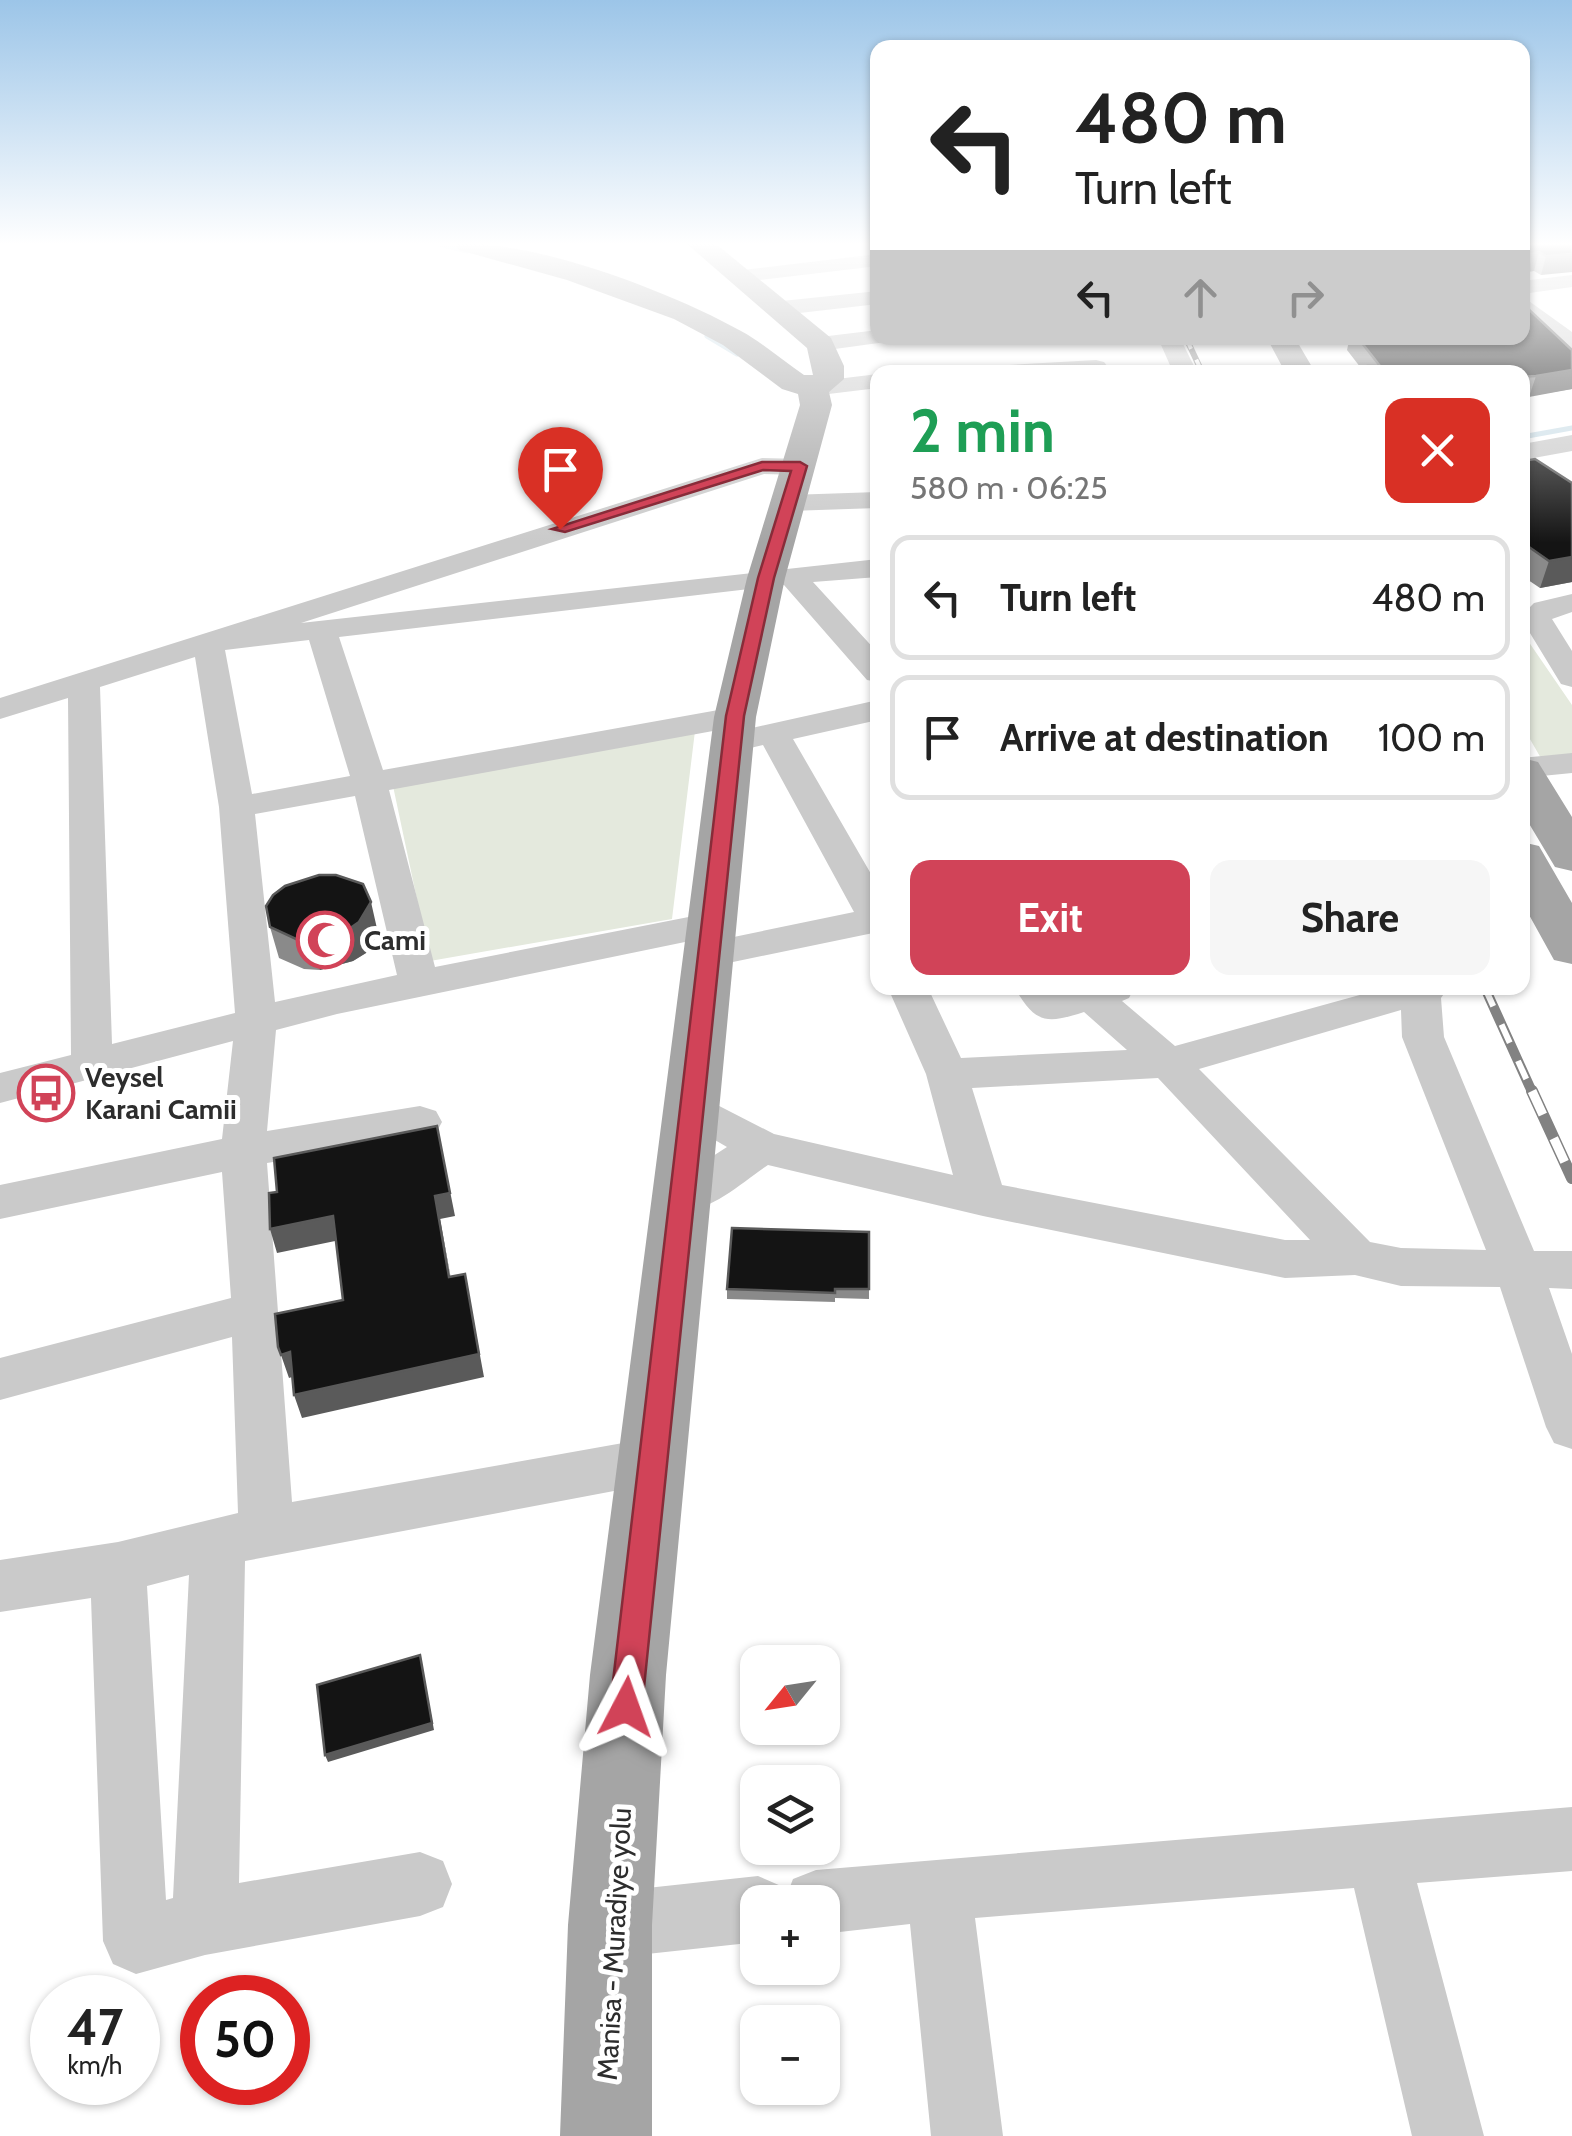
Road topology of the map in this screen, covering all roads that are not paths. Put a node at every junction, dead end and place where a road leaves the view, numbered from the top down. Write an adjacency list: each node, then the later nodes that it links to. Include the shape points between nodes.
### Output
1 (740, 344): 4 (main road)
2 (820, 344): 4 (main road, Manisa - Muradiye yolu, via 830,372)
3 (870, 382): 4 (street)
4 (812, 388): 7 (main road, Manisa - Muradiye yolu, via 816,405)
5 (1572, 443): 6 (street)
6 (1530, 451)
7 (801, 479): 8 (street); 10 (main road, Manisa - Muradiye yolu); 13 (street, via 762,466)
8 (870, 498)
9 (870, 569): 10 (street)
10 (779, 576): 12 (street); 14 (street); 19 (main road, Manisa - Muradiye yolu)
11 (1572, 603): 15 (street, via 1536,617)
12 (322, 632): 13 (street); 23 (street)
13 (208, 642): 16 (street); 25 (street)
14 (870, 665)
15 (1572, 677)
16 (84, 681): 17 (street); 41 (street)
17 (0, 708)
18 (870, 712): 20 (street)
19 (734, 729): 20 (street); 23 (street); 30 (main road, Manisa - Muradiye yolu)
20 (774, 732): 28 (street)
21 (1572, 764): 22 (street)
22 (1530, 769)
23 (369, 780): 25 (street); 32 (street)
24 (1530, 784): 26 (main road)
25 (237, 807): 39 (street)
26 (1572, 857)
27 (1530, 871): 31 (main road)
28 (870, 903)
29 (870, 913): 30 (street)
30 (711, 939): 32 (street); 44 (main road, Manisa - Muradiye yolu)
31 (1572, 948)
32 (419, 981): 39 (street)
33 (911, 995): 42 (street)
34 (1041, 995): 35 (street, via 1052,1008)
35 (1096, 995)
36 (1109, 995): 40 (street)
37 (1403, 995): 40 (street)
38 (1424, 995): 53 (street, via 1423,1036)
39 (256, 1020): 41 (street); 47 (street)
40 (1168, 1062): 42 (street); 51 (street)
41 (92, 1066): 43 (street)
42 (947, 1074): 49 (street)
43 (0, 1088)
44 (692, 1107): 46 (street); 48 (main road, Manisa - Muradiye yolu)
45 (420, 1122): 47 (street)
46 (762, 1147): 48 (street); 49 (street)
47 (243, 1151): 50 (street); 55 (street)
48 (684, 1197): 58 (main road, Manisa - Muradiye yolu)
49 (983, 1199): 51 (street, via 1284,1259)
50 (0, 1202)
51 (1354, 1256): 53 (street, via 1401,1267)
52 (1572, 1256): 53 (street)
53 (1518, 1269): 54 (street); 57 (street)
54 (1572, 1270)
55 (256, 1311): 56 (street); 59 (street)
56 (0, 1380)
57 (1572, 1427)
58 (650, 1461): 59 (street); 69 (main road, Manisa - Muradiye yolu)
59 (242, 1537): 60 (street); 68 (street)
60 (118, 1568): 61 (street); 68 (street, via 136,1941)
61 (0, 1586)
62 (1572, 1840): 63 (street)
63 (1378, 1856): 65 (street); 72 (street)
64 (420, 1884): 68 (street)
65 (939, 1889): 66 (street); 71 (street)
66 (840, 1899)
67 (740, 1911): 69 (street)
68 (205, 1922)
69 (610, 1925): 70 (main road, Manisa - Muradiye yolu)
70 (606, 2136)
71 (967, 2136)
72 (1448, 2136)

